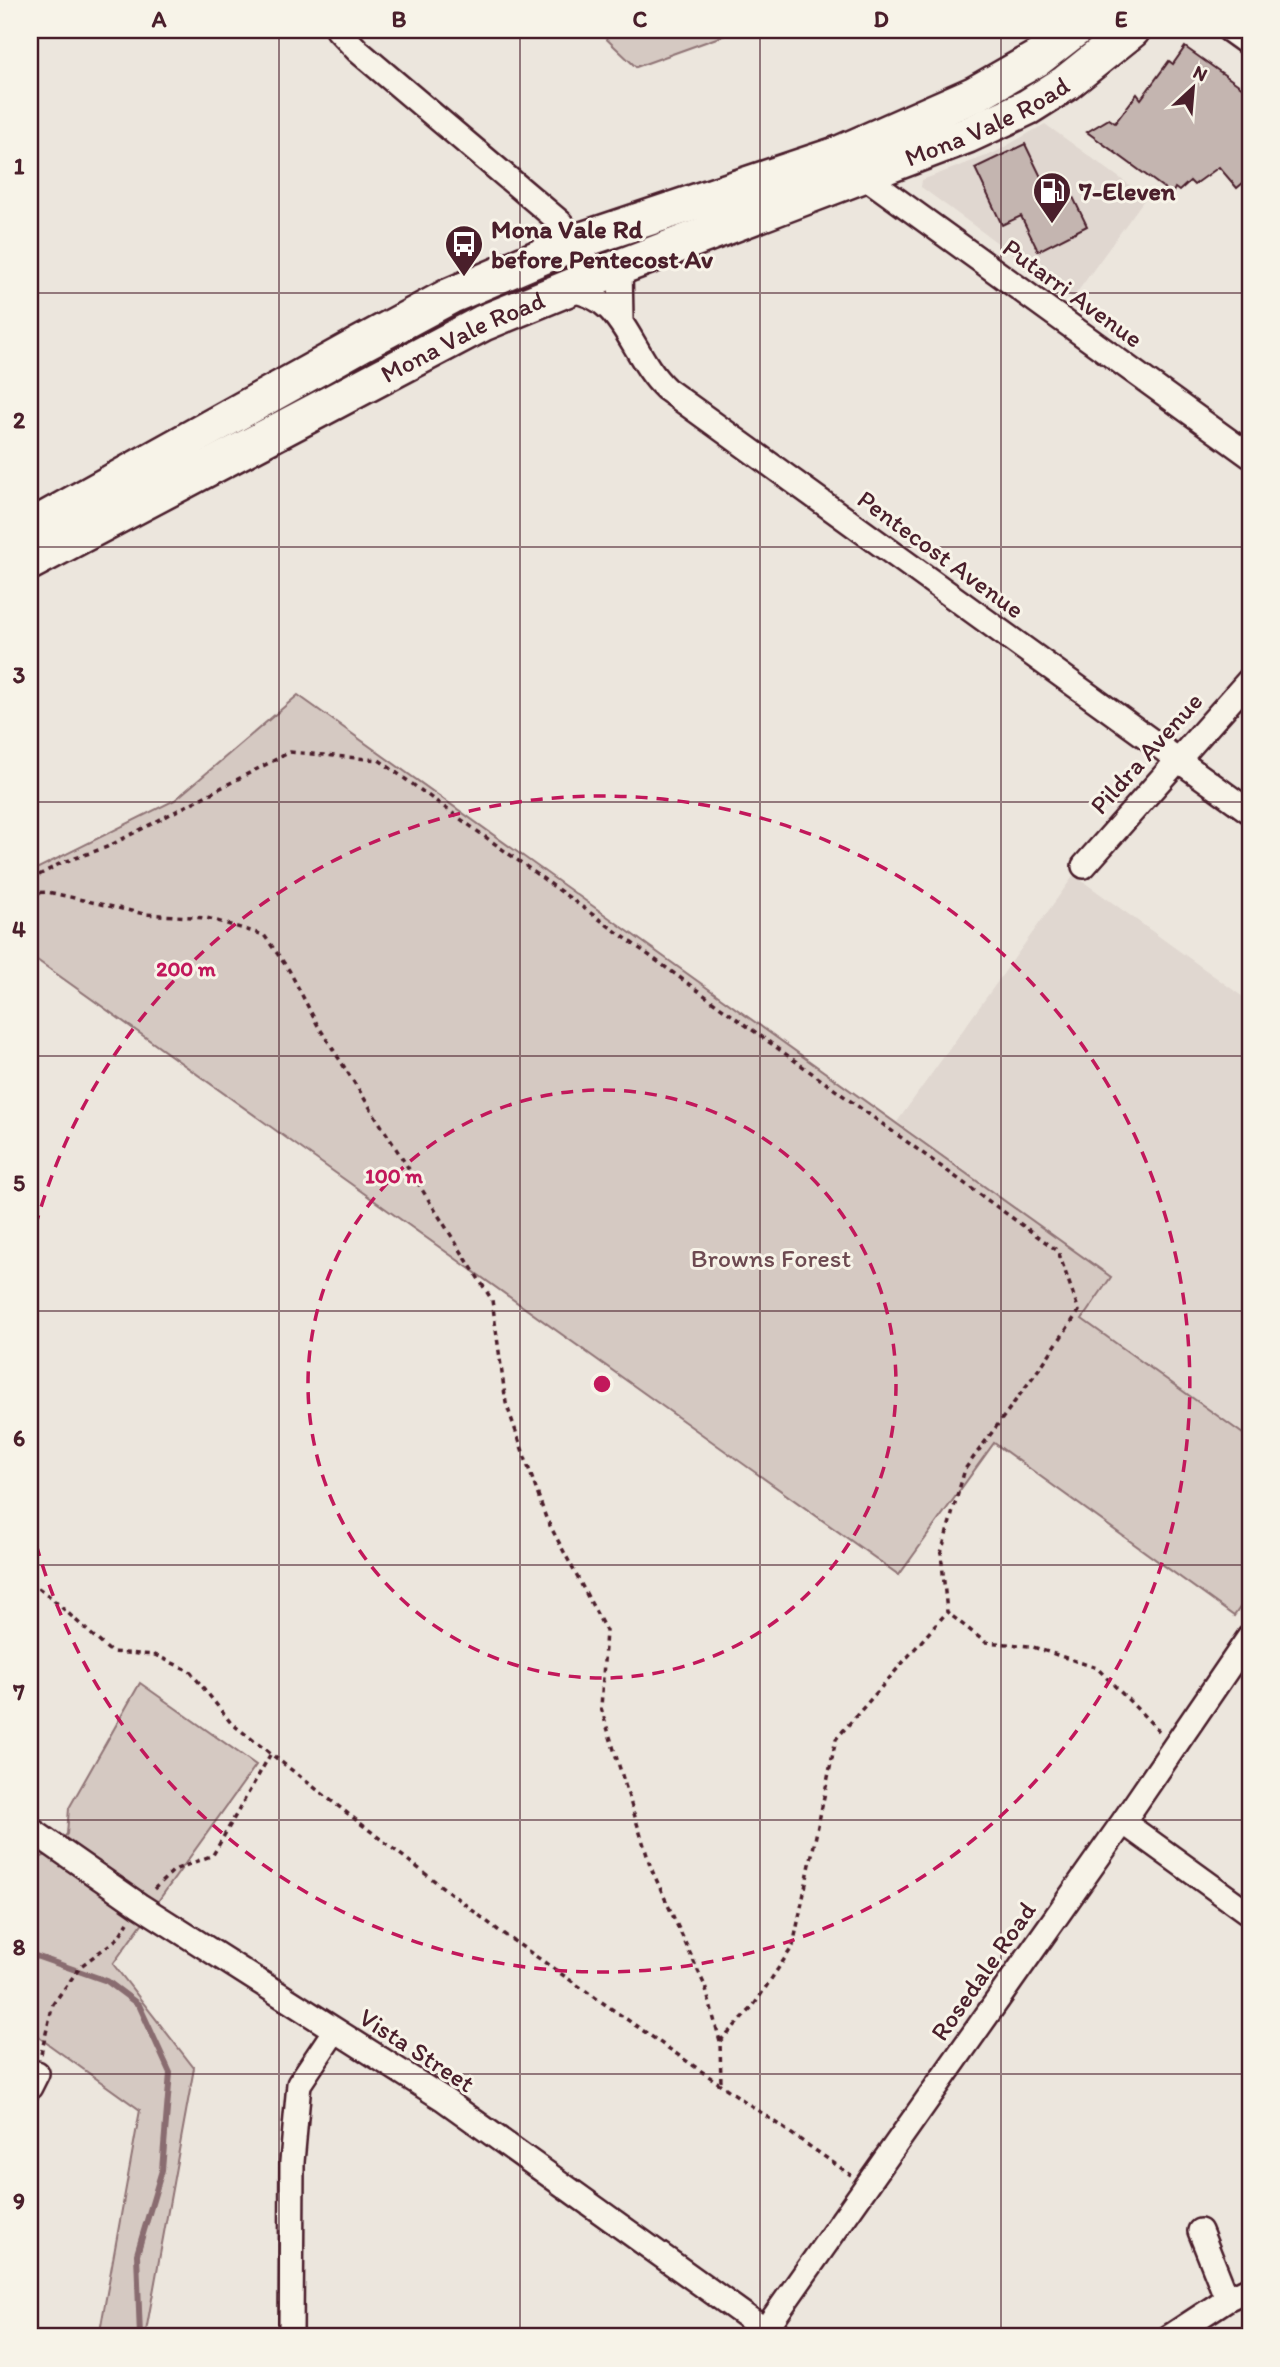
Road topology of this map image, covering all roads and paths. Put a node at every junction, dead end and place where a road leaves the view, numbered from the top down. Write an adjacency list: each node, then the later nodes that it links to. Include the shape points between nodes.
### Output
1 (338, 30): 7 (street, Pentecost Avenue, via 560,222)
2 (1074, 30): 7 (highway, Mona Vale Road, via 1038,58 975,94 839,153)
3 (1132, 30): 6 (highway, Mona Vale Road, via 1028,107)
4 (1229, 30): 5 (street)
5 (1250, 45)
6 (864, 176): 8 (highway, Mona Vale Road); 10 (street, Putarri Avenue)
7 (576, 242): 8 (street, Pentecost Avenue); 11 (highway, Mona Vale Road, via 450,296)
8 (595, 278): 9 (street, Pentecost Avenue); 9 (street, Pentecost Avenue, via 583,291 594,295); 12 (highway, Mona Vale Road, via 472,328)
9 (621, 321): 14 (street, Pentecost Avenue, via 643,362 666,388)
10 (1250, 456)
11 (30, 528)
12 (30, 562)
13 (1250, 679): 14 (street, Pildra Avenue)
14 (1177, 760): 15 (street, Pentecost Avenue); 16 (street, Pildra Avenue)
15 (1250, 813)
16 (1084, 866)
17 (30, 880): 20 (path, via 107,846 290,752 379,760 1058,1251 1079,1311 965,1469 941,1553)
18 (30, 893): 29 (path, via 48,892 144,914 207,918 264,935 492,1300 506,1403 546,1518 606,1631 601,1708 650,1868 705,1986)
19 (30, 1582): 23 (path, via 111,1652 155,1655 190,1671 231,1723)
20 (947, 1612): 22 (path, via 985,1642 1030,1646 1097,1668); 29 (path, via 836,1739 793,1946 752,2008)
21 (1250, 1636): 22 (street, Rosedale Road)
22 (1174, 1747): 24 (street, Rosedale Road)
23 (270, 1754): 26 (path, via 214,1855 174,1870); 31 (path, via 498,1930)
24 (1124, 1822): 27 (street); 32 (street, Rosedale Road)
25 (30, 1829): 26 (street, Vista Street)
26 (138, 1905): 28 (street, Vista Street); 30 (path, via 118,1938 80,1966 52,2004)
27 (1250, 1914)
28 (335, 2030): 36 (street, Vista Street, via 442,2098); 37 (street, via 299,2084 292,2162)
29 (720, 2041): 31 (path)
30 (33, 2080)
31 (721, 2085): 32 (path)
32 (865, 2185): 36 (street, Rosedale Road)
33 (1200, 2231): 35 (street)
34 (1250, 2288): 35 (street)
35 (1227, 2299): 38 (street)
36 (762, 2333)
37 (291, 2337)
38 (1169, 2337)

